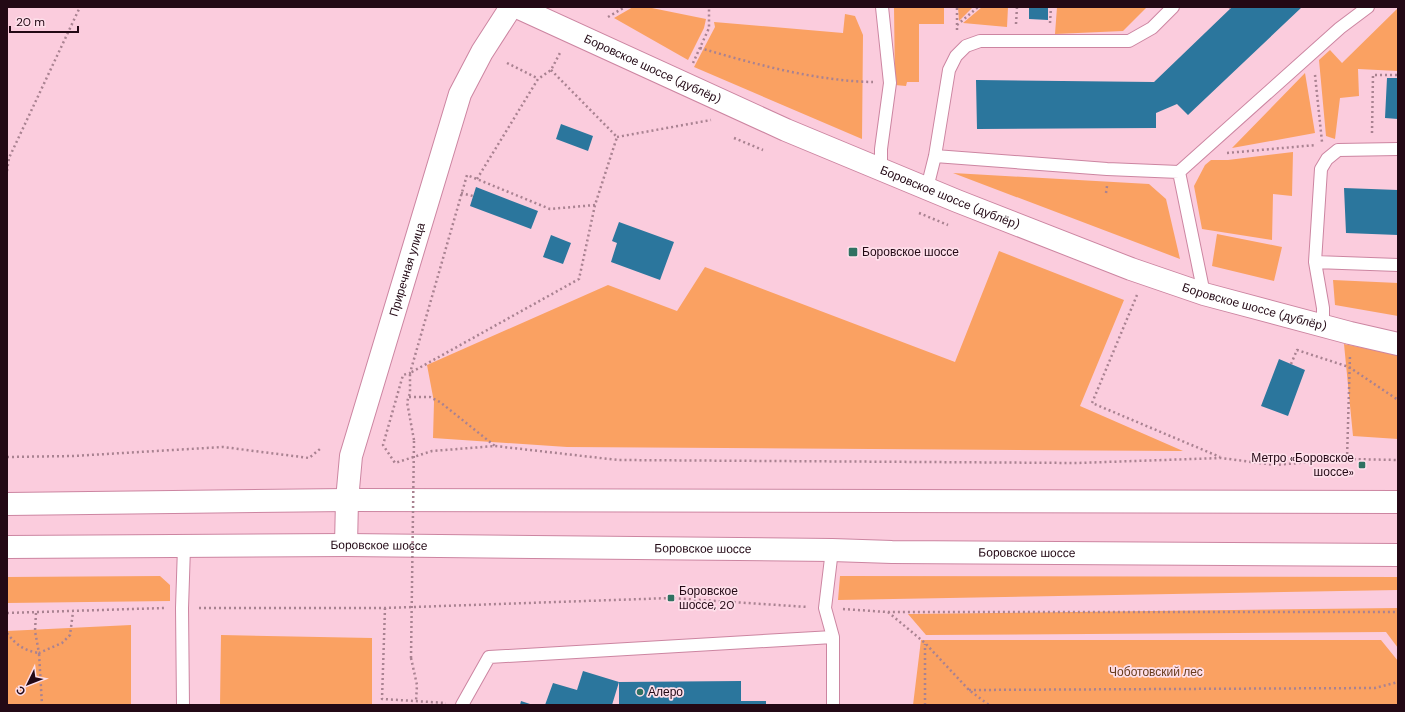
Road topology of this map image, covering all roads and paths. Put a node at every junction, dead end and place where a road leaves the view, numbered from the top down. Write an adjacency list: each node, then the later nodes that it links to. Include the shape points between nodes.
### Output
1 (80, 7): 30 (path, via 9,158)
2 (511, 7): 57 (main road, Приречная улица, via 482,52 460,94 351,456)
3 (517, 7): 20 (main road, Боровское шоссе (дублёр))
4 (625, 7): 10 (path)
5 (709, 7): 12 (path, via 709,28)
6 (882, 7): 29 (lane, via 890,83 881,149)
7 (978, 7): 11 (path)
8 (1173, 7): 28 (lane, via 1152,28 1129,41 980,41 966,46 956,56 949,70)
9 (1368, 7): 14 (lane)
10 (608, 17)
11 (957, 25)
12 (700, 48): 19 (path, via 754,64); 20 (path)
13 (561, 50): 16 (path)
14 (1313, 52): 24 (lane); 24 (path, via 1322,145 1224,154)
15 (507, 63): 18 (path)
16 (551, 70): 18 (path); 22 (path)
17 (1398, 75): 25 (path, via 1373,75)
18 (538, 78): 32 (path)
19 (853, 82)
20 (683, 83): 29 (main road, Боровское шоссе (дублёр))
21 (709, 121): 22 (path)
22 (617, 137): 36 (path)
23 (734, 138): 26 (path)
24 (1207, 148): 31 (lane)
25 (1372, 149): 27 (lane); 39 (lane, via 1338,150 1322,169)
26 (763, 150)
27 (1398, 150)
28 (935, 156): 31 (lane); 33 (lane)
29 (881, 170): 33 (main road, Боровское шоссе (дублёр))
30 (7, 171)
31 (1180, 172): 42 (lane)
32 (477, 179): 34 (path, via 467,175); 36 (path, via 550,209)
33 (927, 188): 41 (main road, Боровское шоссе (дублёр))
34 (461, 193): 35 (path); 48 (path)
35 (473, 196)
36 (595, 205): 48 (path, via 579,279)
37 (919, 213): 38 (path)
38 (948, 225)
39 (1315, 262): 40 (lane); 43 (lane, via 1323,308)
40 (1398, 265)
41 (1146, 274): 42 (main road, Боровское шоссе (дублёр)); 54 (path, via 1092,403)
42 (1204, 294): 43 (main road, Боровское шоссе (дублёр))
43 (1322, 326): 44 (main road, Боровское шоссе (дублёр))
44 (1350, 333): 45 (main road, Боровское шоссе (дублёр)); 47 (path)
45 (1398, 344)
46 (1291, 364): 47 (path, via 1297,350)
47 (1349, 367): 50 (path); 55 (path)
48 (410, 373): 49 (path); 51 (path, via 403,375 383,445 396,463 432,451)
49 (409, 397): 51 (path, via 430,398 440,402); 79 (path, bridge, via 407,402 414,440 410,658 417,685)
50 (1398, 400)
51 (495, 446): 54 (path, via 618,460 1077,462)
52 (320, 449): 53 (path, via 309,458 223,447 74,456)
53 (7, 457)
54 (1221, 458): 55 (path, via 1275,465)
55 (1347, 459): 56 (path)
56 (1398, 460)
57 (347, 500): 58 (main road); 59 (main road); 60 (main road, Приречная улица)
58 (1398, 502)
59 (7, 504)
60 (346, 545): 62 (main road, Боровское шоссе); 63 (main road, Боровское шоссе)
61 (7, 547): 62 (main road, Боровское шоссе)
62 (184, 547): 65 (lane)
63 (832, 550): 64 (main road, Боровское шоссе); 67 (lane)
64 (1398, 555)
65 (182, 608): 66 (path); 68 (path); 82 (lane)
66 (385, 608): 67 (path, via 670,598); 79 (path, via 382,699)
67 (825, 608): 69 (path); 74 (lane)
68 (73, 612): 72 (path); 76 (path, via 70,635 62,643)
69 (887, 612): 70 (path); 75 (path)
70 (1398, 612)
71 (7, 613): 72 (path)
72 (36, 613): 76 (path, via 35,631)
73 (7, 633): 76 (path, via 13,641 28,651)
74 (832, 637): 80 (lane, via 489,657); 83 (lane)
75 (925, 643): 78 (path); 84 (path)
76 (39, 653): 81 (path)
77 (1398, 682): 78 (path, via 1375,688)
78 (969, 690): 85 (path)
79 (416, 701): 80 (path)
80 (462, 704)
81 (42, 705)
82 (183, 705)
83 (833, 705)
84 (925, 705)
85 (988, 705)

